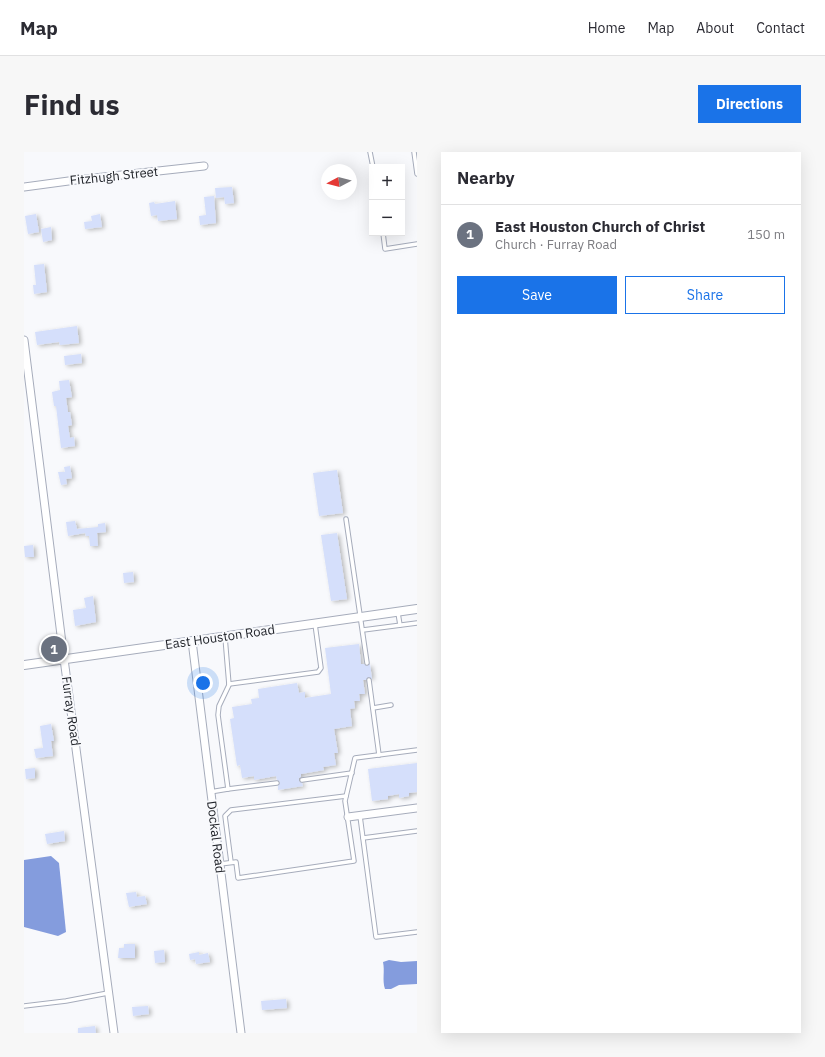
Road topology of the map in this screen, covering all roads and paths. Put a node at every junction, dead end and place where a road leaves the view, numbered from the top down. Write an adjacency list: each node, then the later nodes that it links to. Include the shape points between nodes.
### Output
1 (370, 152): 3 (lane)
2 (414, 152): 5 (lane)
3 (372, 164)
4 (204, 166): 6 (street, Fitzhugh Street)
5 (417, 174)
6 (24, 187)
7 (383, 236): 8 (lane, via 385,249)
8 (417, 244)
9 (24, 340): 10 (street, Furray Road)
10 (25, 360): 21 (street, Furray Road)
11 (346, 519): 14 (lane)
12 (417, 609): 13 (street, East Houston Road)
13 (398, 612): 14 (street, East Houston Road); 17 (lane)
14 (361, 618): 16 (street, East Houston Road); 18 (lane)
15 (417, 623): 17 (lane)
16 (315, 624): 19 (street, East Houston Road); 25 (lane, via 321,668 318,672)
17 (400, 625): 18 (lane)
18 (363, 630): 22 (lane)
19 (224, 636): 20 (street, East Houston Road); 25 (lane)
20 (192, 641): 21 (street, East Houston Road); 34 (street, Dockal Road)
21 (64, 659): 23 (street, East Houston Road); 46 (street, Furray Road)
22 (367, 663)
23 (24, 665)
24 (369, 680): 27 (lane)
25 (229, 684): 33 (lane, via 219,706 218,715)
26 (392, 705): 27 (lane)
27 (373, 708): 29 (lane)
28 (417, 750): 29 (lane)
29 (379, 755): 30 (lane, via 355,758)
30 (352, 773): 31 (lane); 35 (lane)
31 (302, 780)
32 (277, 783): 33 (lane)
33 (228, 789): 34 (lane)
34 (210, 792): 40 (street, Dockal Road)
35 (346, 796): 38 (lane); 39 (lane, via 231,810 225,816)
36 (417, 808): 37 (street)
37 (360, 816): 38 (street); 42 (lane)
38 (348, 817): 43 (lane, via 354,861 238,878 236,862)
39 (227, 829): 40 (lane); 43 (lane)
40 (215, 830): 44 (street, Dockal Road)
41 (417, 831): 42 (lane)
42 (363, 838): 45 (lane, via 376,937)
43 (231, 862): 44 (lane)
44 (219, 864): 49 (street, Dockal Road)
45 (417, 932)
46 (108, 993): 47 (lane); 48 (street, Furray Road)
47 (24, 1006)
48 (114, 1033)
49 (241, 1033)

